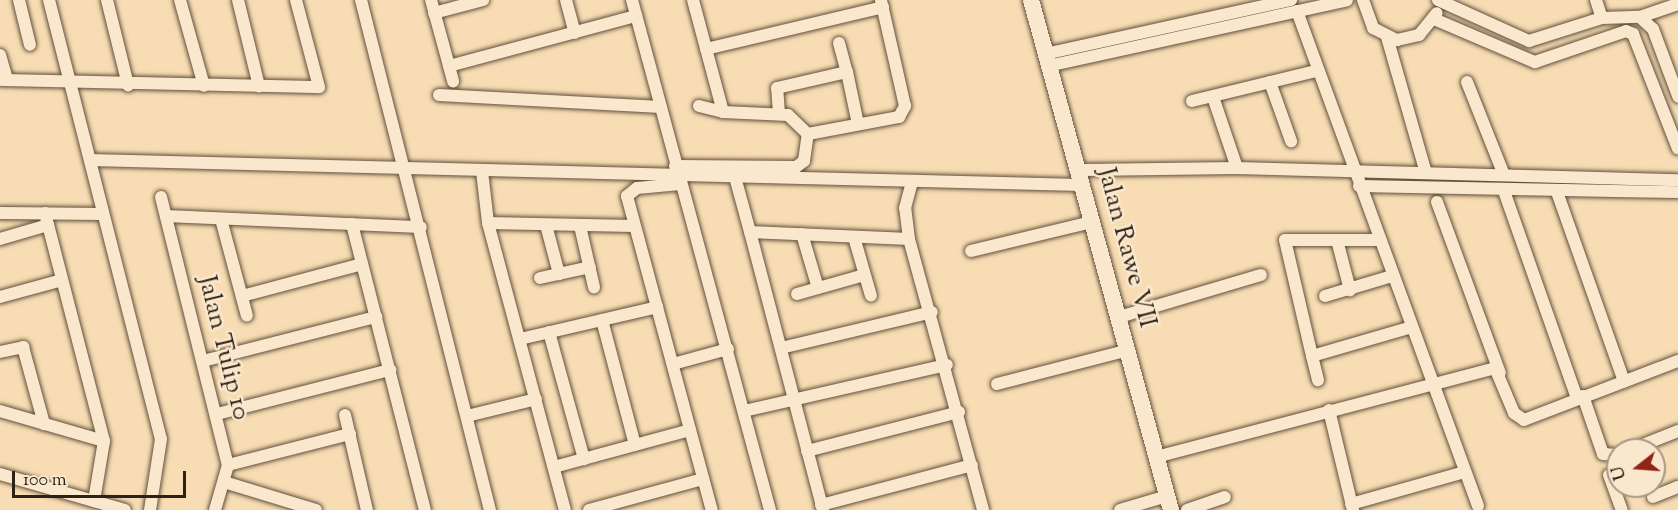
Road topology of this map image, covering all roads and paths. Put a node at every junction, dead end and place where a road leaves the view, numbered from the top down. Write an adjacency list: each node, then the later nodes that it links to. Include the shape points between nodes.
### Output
1 (20, 0): 29 (street)
2 (49, 0): 38 (street)
3 (107, 0): 41 (street)
4 (180, 0): 42 (street)
5 (238, 0): 43 (street)
6 (296, 0): 43 (street, via 319,87)
7 (361, 0): 58 (street)
8 (431, 0): 21 (street)
9 (483, 0): 21 (street)
10 (566, 0): 26 (street)
11 (632, 0): 22 (street)
12 (693, 0): 30 (street)
13 (1347, 0): 20 (street)
14 (1363, 0): 27 (street, via 1373,28)
15 (1438, 0): 24 (street, via 1529,41); 25 (street)
16 (1596, 0): 24 (street)
17 (1034, 1): 32 (main road, Jalan Rawe VII)
18 (882, 3): 30 (street); 52 (street, via 905,106 899,117)
19 (1678, 4): 23 (street)
20 (1294, 5): 32 (street); 34 (street)
21 (434, 13): 33 (street)
22 (636, 16): 26 (street); 49 (street)
23 (1640, 17): 24 (street); 45 (street, via 1653,29)
24 (1602, 18)
25 (1434, 20): 27 (street, via 1408,39); 55 (street, via 1535,62 1626,30 1633,34)
26 (575, 33): 33 (street)
27 (1387, 38): 61 (street)
28 (839, 43): 35 (street)
29 (30, 45)
30 (706, 49): 50 (street)
31 (0, 55): 36 (street)
32 (1047, 60): 65 (main road, Jalan Rawe VII)
33 (449, 66): 37 (street)
34 (1316, 71): 39 (street); 60 (street)
35 (847, 72): 51 (street, via 777,88); 52 (street)
36 (3, 80): 38 (street)
37 (453, 81)
38 (70, 82): 41 (street); 56 (street)
39 (1270, 82): 46 (street); 54 (street)
40 (1467, 82): 63 (street)
41 (128, 85): 42 (street)
42 (204, 86): 43 (street)
43 (259, 86)
44 (439, 95): 49 (street)
45 (1678, 96)
46 (1213, 97): 47 (street); 57 (street)
47 (1192, 101)
48 (699, 106): 50 (street)
49 (661, 107): 62 (street)
50 (723, 112): 51 (street)
51 (779, 114): 53 (street, via 800,120)
52 (858, 123): 53 (street)
53 (808, 134): 62 (street, via 804,161 796,167)
54 (1292, 141)
55 (1678, 149)
56 (90, 160): 58 (street); 75 (street)
57 (1237, 168): 60 (street); 65 (street)
58 (407, 170): 59 (street); 85 (street)
59 (482, 171): 62 (street); 81 (street)
60 (1353, 171): 61 (street); 68 (street)
61 (1426, 173): 63 (street)
62 (678, 175): 64 (street); 84 (street, via 631,190 627,196); 120 (street)
63 (1504, 175): 66 (street)
64 (735, 177): 67 (street); 86 (street)
65 (1080, 177): 67 (street); 79 (main road, Jalan Rawe VII)
66 (1678, 180)
67 (912, 181): 89 (street, via 904,208)
68 (1359, 186): 69 (street); 92 (street)
69 (1504, 191): 70 (street); 134 (street)
70 (1557, 192): 71 (street); 131 (street)
71 (1678, 192)
72 (161, 197): 76 (street, Jalan Tulip 10)
73 (1437, 202): 129 (street)
74 (0, 213): 77 (street)
75 (104, 214): 77 (street); 169 (street, via 161,439)
76 (166, 216): 78 (street); 124 (street, Jalan Tulip 10)
77 (46, 219): 90 (street); 101 (street)
78 (221, 219): 80 (street); 106 (street)
79 (1092, 222): 93 (street); 114 (main road, Jalan Rawe VII)
80 (352, 224): 85 (street); 94 (street)
81 (488, 224): 82 (street); 118 (street)
82 (546, 225): 83 (street); 96 (street)
83 (580, 226): 84 (street); 95 (street)
84 (634, 226): 110 (street)
85 (421, 227): 143 (street)
86 (750, 232): 87 (street); 119 (street)
87 (802, 234): 88 (street); 103 (street)
88 (855, 237): 89 (street); 97 (street)
89 (909, 238): 111 (street)
90 (0, 239)
91 (1337, 240): 92 (street); 104 (street); 123 (street, via 1285,240)
92 (1379, 240): 99 (street)
93 (971, 251)
94 (362, 264): 106 (street); 113 (street)
95 (590, 267): 96 (street); 102 (street)
96 (560, 274): 100 (street)
97 (864, 275): 103 (street); 107 (street)
98 (1261, 275): 114 (street)
99 (1392, 276): 104 (street); 116 (street)
100 (540, 278)
101 (62, 280): 109 (street); 149 (street)
102 (594, 287)
103 (818, 288): 105 (street)
104 (1350, 290): 108 (street)
105 (797, 294)
106 (242, 296): 112 (street)
107 (871, 296)
108 (1325, 296)
109 (0, 297)
110 (657, 307): 115 (street); 126 (street)
111 (932, 312): 119 (street); 127 (street)
112 (247, 316)
113 (376, 317): 124 (street); 128 (street)
114 (1119, 317): 121 (main road, Jalan Rawe VII)
115 (602, 320): 117 (street); 150 (street)
116 (1412, 327): 123 (street); 132 (street)
117 (549, 333): 118 (street); 154 (street)
118 (520, 339): 135 (street)
119 (781, 348): 136 (street)
120 (728, 349): 126 (street); 139 (street)
121 (1128, 350): 133 (street); 153 (main road, Jalan Rawe VII)
122 (0, 352): 144 (street, via 23,347)
123 (1312, 356): 130 (street)
124 (203, 361): 141 (street, Jalan Tulip 10)
125 (1678, 361): 131 (street)
126 (673, 364): 145 (street)
127 (947, 365): 136 (street); 140 (street)
128 (390, 370): 141 (street); 173 (street)
129 (1500, 373): 132 (street, via 1495,368); 134 (street, via 1518,419)
130 (1318, 380)
131 (1624, 381): 134 (street)
132 (1432, 382): 137 (street); 158 (street)
133 (997, 384)
134 (1580, 397): 152 (street)
135 (536, 399): 143 (street); 157 (street)
136 (794, 400): 139 (street); 151 (street)
137 (1329, 410): 153 (street); 167 (street)
138 (0, 411): 144 (street)
139 (744, 411): 178 (street)
140 (958, 412): 151 (street); 156 (street)
141 (217, 414): 155 (street, Jalan Tulip 10)
142 (345, 415): 147 (street)
143 (467, 416): 174 (street)
144 (44, 424): 149 (street)
145 (690, 430): 150 (street); 160 (street)
146 (1678, 431): 148 (street)
147 (350, 434): 155 (street); 172 (street)
148 (1660, 438)
149 (104, 441): 163 (street)
150 (635, 445): 154 (street)
151 (807, 451): 166 (street)
152 (1606, 454)
153 (1156, 457): 164 (main road, Jalan Rawe VII)
154 (584, 459): 157 (street)
155 (228, 465): 161 (street, Jalan Tulip 10)
156 (972, 465): 166 (street); 179 (street)
157 (554, 467): 175 (street)
158 (1465, 472): 165 (street); 167 (street)
159 (0, 474): 163 (street)
160 (703, 479): 176 (street); 177 (street)
161 (224, 482): 170 (street, Jalan Tulip 10); 171 (street)
162 (1225, 497): 181 (street)
163 (94, 501): 168 (street)
164 (1169, 503): 180 (street)
165 (1478, 506)
166 (822, 507)
167 (1352, 507)
168 (125, 510)
169 (150, 510)
170 (215, 510)
171 (316, 510)
172 (367, 510)
173 (424, 510)
174 (490, 510)
175 (565, 510)
176 (589, 510)
177 (712, 510)
178 (770, 510)
179 (983, 510)
180 (1120, 510)
181 (1187, 510)

